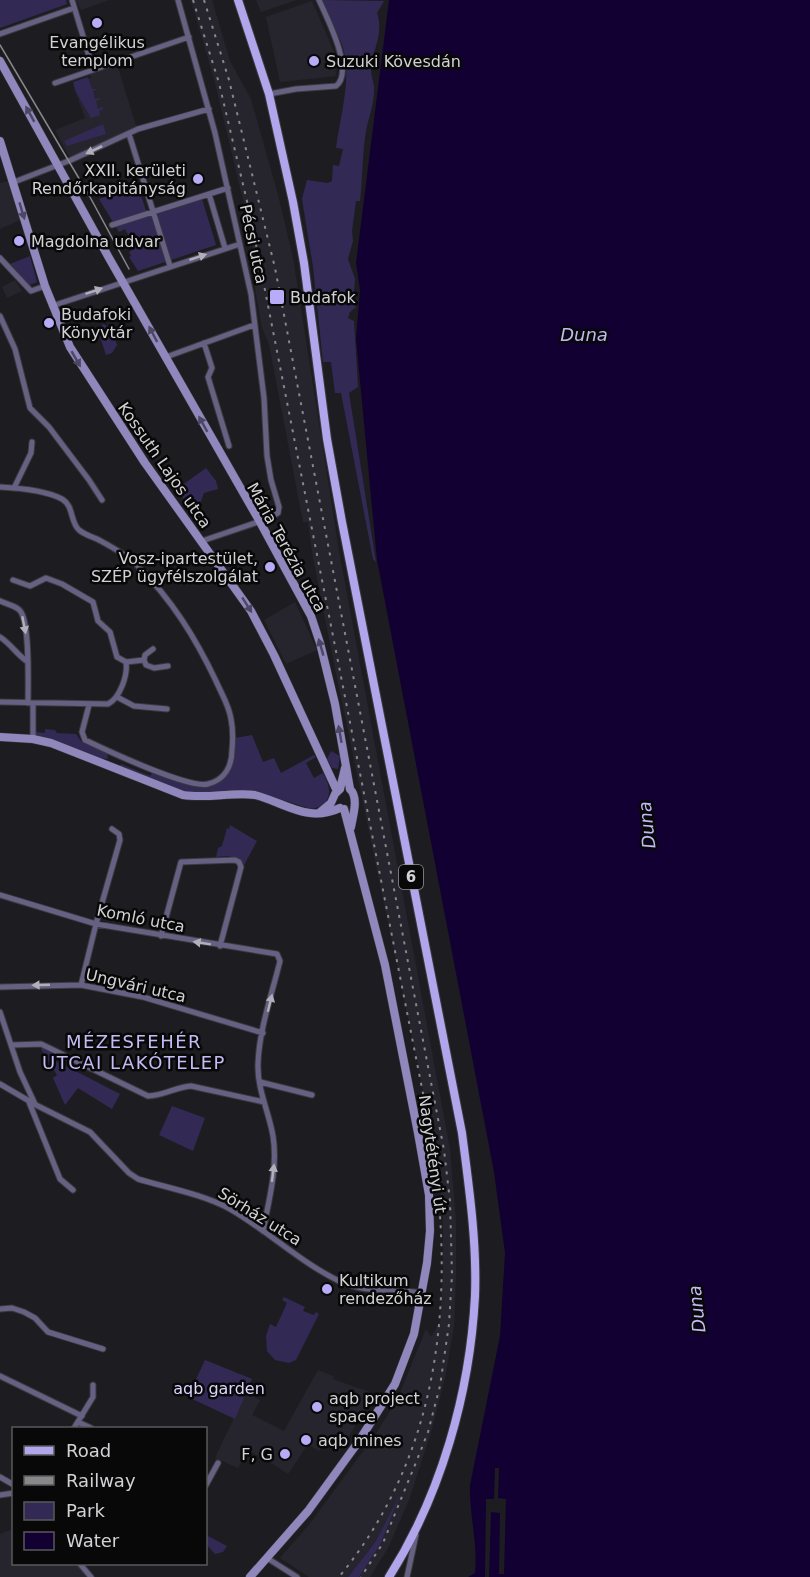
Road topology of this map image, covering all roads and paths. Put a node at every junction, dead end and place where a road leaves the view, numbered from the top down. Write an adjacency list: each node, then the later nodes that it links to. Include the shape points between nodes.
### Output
1 (72, 0): 5 (street)
2 (178, 0): 7 (street, Pécsi utca)
3 (238, 0): 11 (main road, 6)
4 (320, 0): 11 (street, via 339,49 342,79 336,86)
5 (74, 8): 6 (street); 9 (street)
6 (0, 34)
7 (189, 37): 9 (street); 12 (street, Pécsi utca)
8 (0, 61): 15 (main road, Mária Terézia utca, one-way to 8)
9 (93, 69): 10 (street)
10 (55, 83)
11 (269, 94): 91 (main road, 6, via 304,263 340,512 462,1133 471,1202 475,1296 470,1345 452,1433)
12 (209, 109): 13 (street); 17 (street, Pécsi utca)
13 (129, 134): 15 (street, one-way to 15); 19 (street)
14 (0, 141): 16 (main road, Kossuth Lajos utca)
15 (58, 165): 16 (street); 25 (main road, Mária Terézia utca)
16 (14, 182): 26 (main road, Kossuth Lajos utca, one-way to 26)
17 (228, 188): 18 (street); 21 (street, Pécsi utca)
18 (209, 194): 19 (street); 22 (street)
19 (153, 212): 20 (street); 24 (street)
20 (112, 225)
21 (240, 244): 22 (street); 29 (street, Pécsi utca)
22 (225, 248): 24 (street, one-way to 22)
23 (0, 258): 26 (street, via 31,291)
24 (171, 266): 25 (street)
25 (123, 282): 27 (street, one-way to 25); 31 (main road, Mária Terézia utca, one-way to 25)
26 (45, 286): 27 (main road, Kossuth Lajos utca)
27 (52, 306): 38 (main road, Kossuth Lajos utca, one-way to 38, via 81,367)
28 (0, 316): 36 (street, via 15,349 30,408 49,427)
29 (254, 325): 30 (street); 37 (street, Pécsi utca, via 267,456 279,507 275,516)
30 (204, 343): 31 (street); 33 (street, via 212,368 208,377)
31 (166, 357): 37 (main road, Mária Terézia utca, one-way to 31)
32 (32, 442): 35 (street, via 31,453)
33 (229, 446)
34 (0, 487): 35 (street)
35 (14, 488): 54 (street, via 62,499 79,530 136,564 186,623 228,707 231,764 221,778 207,785)
36 (102, 500)
37 (260, 522): 38 (street); 55 (main road, Mária Terézia utca, one-way to 37, via 316,629)
38 (202, 541): 58 (main road, Kossuth Lajos utca, one-way to 58, via 260,627)
39 (13, 580): 45 (street, via 30,586 46,578 93,602 98,621 110,632 117,657)
40 (0, 601): 44 (street, one-way to 44, via 22,613)
41 (0, 637): 44 (street)
42 (153, 649): 43 (street)
43 (144, 660): 45 (street); 46 (street, via 154,668)
44 (28, 662): 49 (street)
45 (126, 662): 47 (street)
46 (168, 666)
47 (117, 698): 50 (street, via 108,704); 51 (street, via 134,706)
48 (0, 702): 49 (street)
49 (30, 703): 50 (street); 53 (street)
50 (89, 705): 54 (street, via 82,736)
51 (167, 709)
52 (0, 737): 53 (main road)
53 (33, 739): 56 (main road, via 59,745)
54 (117, 754): 56 (street)
55 (346, 763): 57 (main road, Mária Terézia utca); 58 (main road, Mária Terézia utca)
56 (112, 767): 61 (main road, via 183,795 245,794)
57 (350, 789): 58 (main road); 59 (main road, Mária Terézia utca, via 355,797)
58 (337, 793): 60 (main road, Kossuth Lajos utca); 61 (main road)
59 (353, 805): 60 (main road); 63 (main road, Nagytétényi út)
60 (342, 809): 61 (main road); 63 (main road, Nagytétényi út)
61 (318, 814)
62 (111, 829): 65 (street, via 119,834 120,840)
63 (351, 831): 81 (main road, Nagytétényi út, via 392,1000 427,1185 429,1231)
64 (0, 895): 65 (street, Komló utca)
65 (96, 924): 66 (street, Komló utca); 68 (street)
66 (160, 936): 67 (street, Komló utca, one-way to 66); 67 (street, via 181,862 235,860 241,867)
67 (220, 945): 71 (street, Komló utca, one-way to 67, via 279,957)
68 (81, 985): 69 (street, Ungvári utca, one-way to 69); 71 (street, Ungvári utca, via 143,997)
69 (0, 987)
70 (0, 1012): 72 (street)
71 (263, 1033): 73 (street, via 258,1060)
72 (12, 1045): 77 (street, via 47,1046 148,1096 190,1086); 78 (street)
73 (260, 1082): 75 (street); 77 (street)
74 (0, 1084): 76 (street, Sörház utca)
75 (312, 1095)
76 (29, 1101): 78 (street, Sörház utca); 79 (street, via 60,1179)
77 (264, 1102): 80 (street, one-way to 77, via 275,1151)
78 (36, 1105): 80 (street, Sörház utca, via 90,1132 138,1179 211,1200)
79 (73, 1190)
80 (263, 1231): 81 (street, Sörház utca, via 342,1282 380,1291)
81 (423, 1293): 92 (main road, Nagytétényi út, via 407,1354 382,1407 308,1511)
82 (0, 1309): 83 (street, via 24,1312 48,1332)
83 (103, 1349)
84 (0, 1376): 86 (street)
85 (93, 1385): 86 (street, via 93,1397)
86 (80, 1419): 87 (street); 88 (street)
87 (75, 1427)
88 (90, 1427)
89 (218, 1463): 90 (street)
90 (207, 1483)
91 (417, 1529): 95 (main road, 6); 96 (street)
92 (267, 1558): 93 (main road, Nagytétényi út); 94 (street)
93 (250, 1577)
94 (297, 1577)
95 (389, 1577)
96 (407, 1577)

